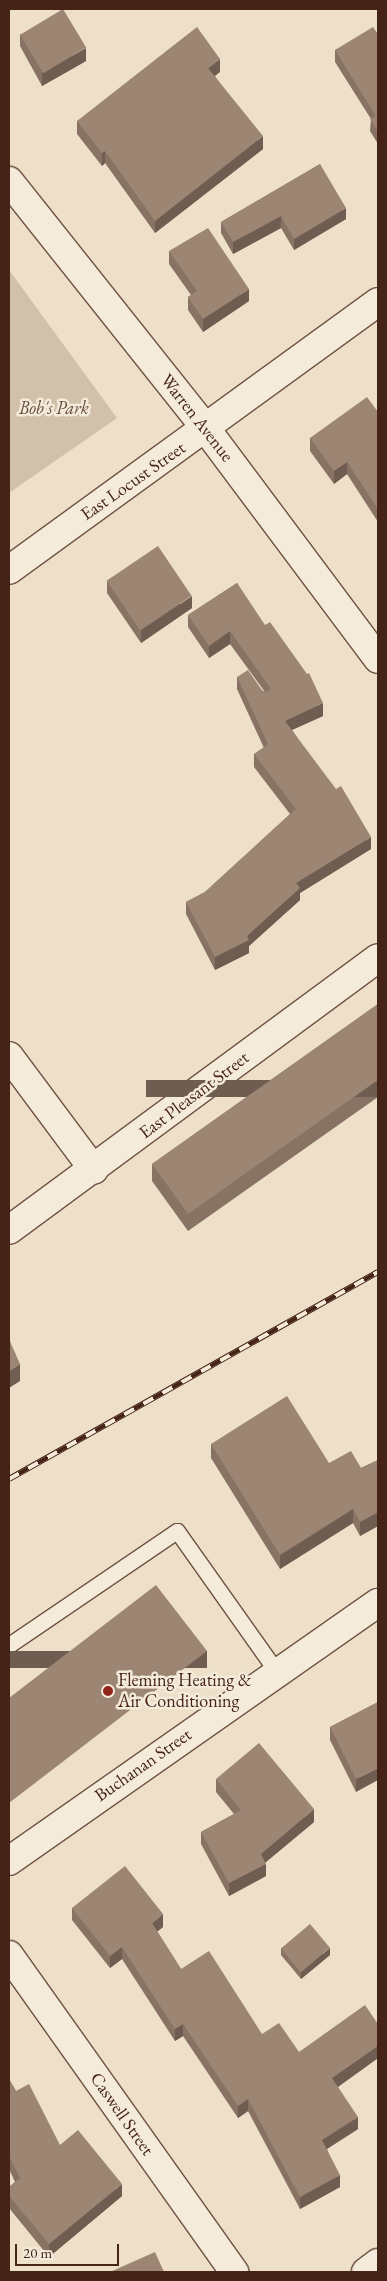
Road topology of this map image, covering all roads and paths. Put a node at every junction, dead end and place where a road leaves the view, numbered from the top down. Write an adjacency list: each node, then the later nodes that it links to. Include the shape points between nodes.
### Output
1 (9, 181): 3 (street, Warren Avenue)
2 (378, 302): 3 (street, East Locust Street)
3 (206, 429): 4 (street, East Locust Street); 5 (street, Warren Avenue)
4 (9, 570)
5 (378, 659)
6 (378, 958): 8 (street, East Pleasant Street)
7 (9, 1056): 8 (street)
8 (94, 1170): 9 (street, East Pleasant Street)
9 (9, 1230)
10 (378, 1603): 12 (street, Buchanan Street)
11 (9, 1645): 12 (lane, via 177,1531)
12 (276, 1672): 13 (street, Buchanan Street)
13 (9, 1861)
14 (9, 1955): 16 (street, Caswell Street)
15 (378, 2263): 17 (street)
16 (234, 2272)
17 (366, 2272)

